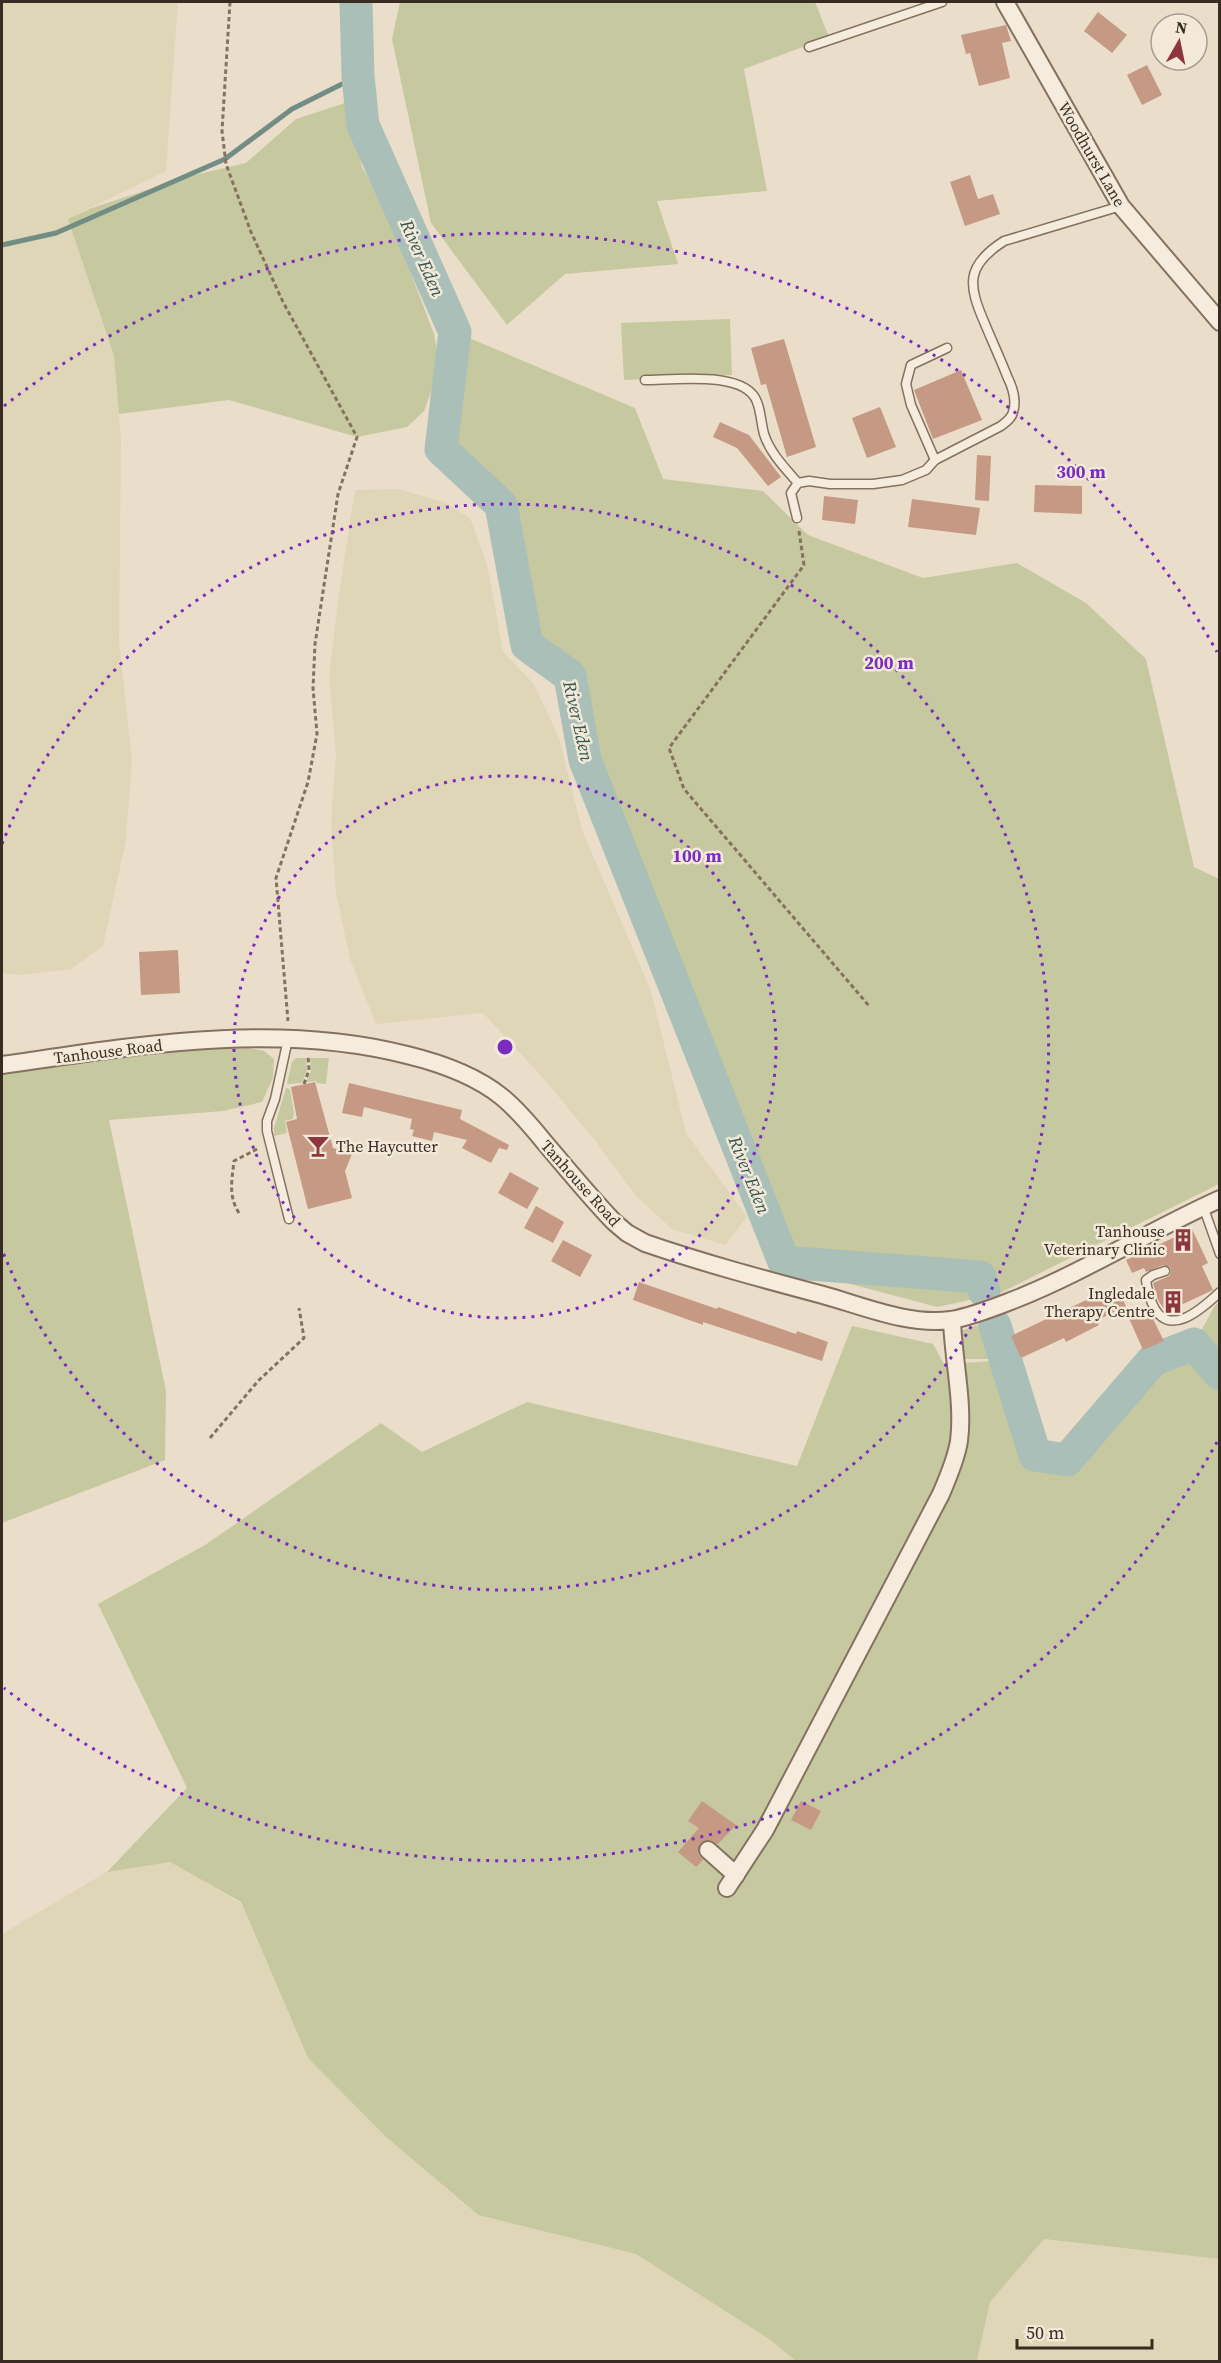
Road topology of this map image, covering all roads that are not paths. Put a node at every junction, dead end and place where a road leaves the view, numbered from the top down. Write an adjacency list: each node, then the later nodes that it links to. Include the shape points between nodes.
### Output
1 (942, 2): 3 (lane)
2 (1005, 2): 4 (street, Woodhurst Lane)
3 (809, 47)
4 (1121, 206): 5 (street, Woodhurst Lane); 8 (lane, via 1004,241 988,251 977,265 973,298 1011,384 1013,412 1001,426)
5 (1220, 322)
6 (947, 348): 8 (lane, via 911,365 906,384)
7 (645, 380): 9 (lane, via 727,380 747,388 757,400 764,435 777,459)
8 (935, 460): 9 (lane, via 926,470 902,480 873,484 809,480)
9 (798, 483): 10 (lane, via 791,493)
10 (797, 518)
11 (288, 1031): 12 (street, Tanhouse Road); 15 (lane, via 267,1121); 19 (street, Tanhouse Road, via 380,1048 446,1066 473,1079 502,1097 614,1222 645,1243 901,1317)
12 (2, 1065)
13 (1220, 1199): 14 (street, Tanhouse Road)
14 (1203, 1206): 16 (lane); 19 (street, Tanhouse Road, via 1064,1279)
15 (289, 1219)
16 (1220, 1254)
17 (1165, 1271): 18 (lane, via 1146,1280 1155,1310 1169,1322 1183,1319)
18 (1220, 1292)
19 (952, 1320): 20 (street, via 959,1440 941,1494 765,1830 732,1882)
20 (708, 1851)

